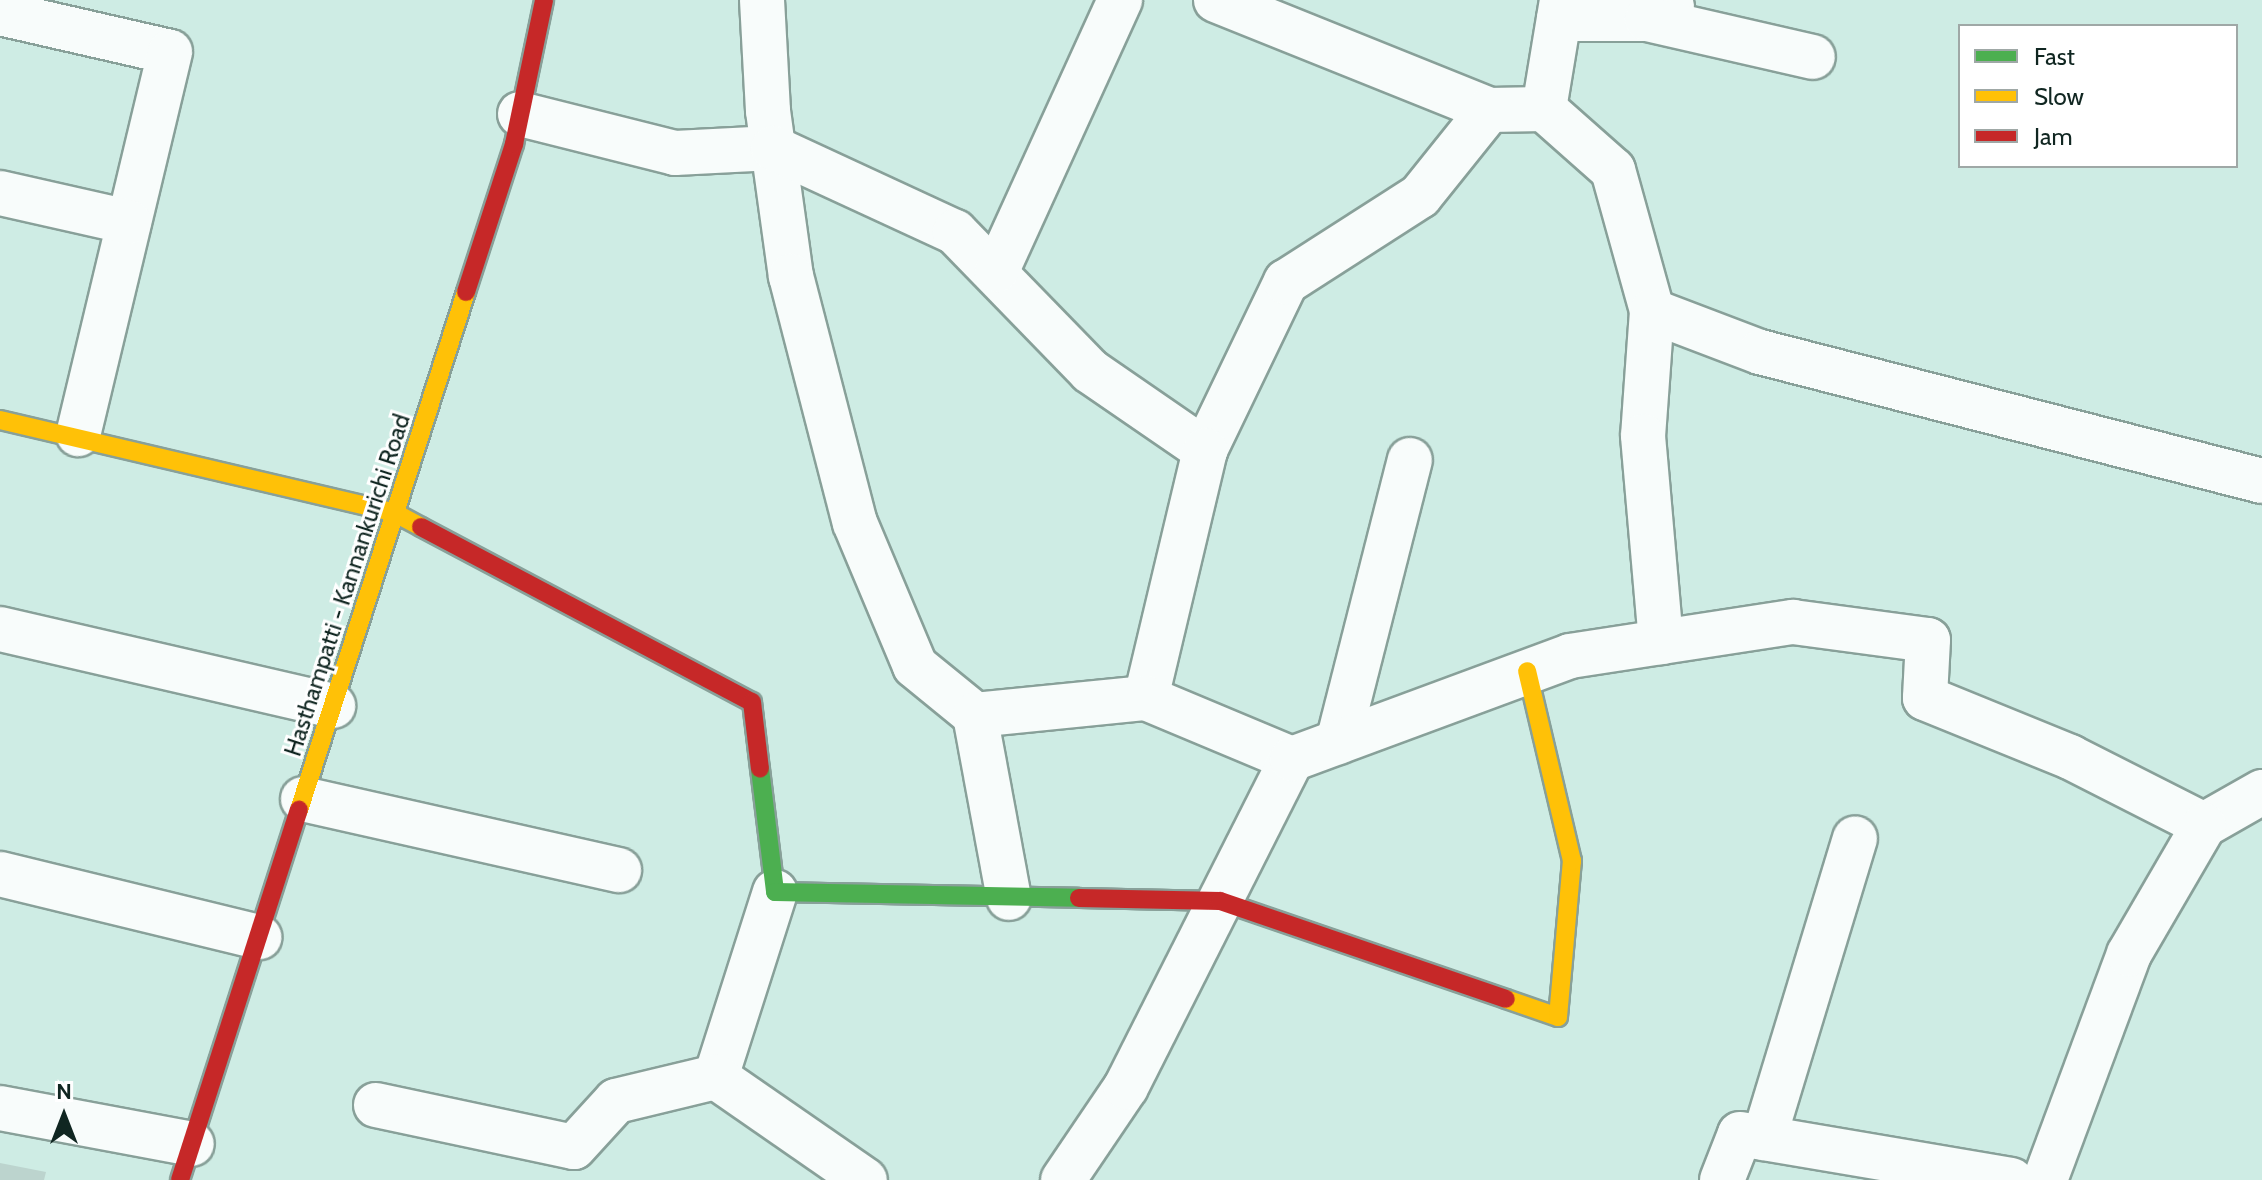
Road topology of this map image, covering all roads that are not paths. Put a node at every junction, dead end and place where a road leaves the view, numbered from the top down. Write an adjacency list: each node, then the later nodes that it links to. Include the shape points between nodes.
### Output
1 (544, 0): 11 (street, Hasthampatti - Kannankurichi Road)
2 (762, 0): 12 (street)
3 (1120, 0): 15 (street)
4 (1216, 0): 10 (street)
5 (1561, 9): 6 (street); 9 (street)
6 (1666, 9): 8 (street)
7 (0, 13): 14 (street, via 170,52)
8 (1813, 57)
9 (1544, 109): 10 (street); 16 (street, via 1613,170)
10 (1489, 110): 19 (street, via 1420,196 1286,282)
11 (520, 114): 12 (street, via 675,153); 22 (street, Hasthampatti - Kannankurichi Road)
12 (773, 148): 15 (street, via 955,232); 28 (street, via 791,276 855,523 915,666)
13 (0, 193): 14 (street)
14 (129, 222): 18 (street)
15 (997, 270): 19 (street, via 1090,371)
16 (1652, 311): 21 (street, via 1760,352); 24 (street, via 1643,436)
17 (0, 420): 18 (street)
18 (78, 434): 22 (street)
19 (1205, 450): 26 (street)
20 (1410, 460): 29 (street)
21 (2262, 481)
22 (395, 513): 27 (street, Hasthampatti - Kannankurichi Road); 37 (street, via 752,702)
23 (0, 629): 27 (street)
24 (1661, 642): 25 (street, via 1570,656); 33 (street, via 1793,622 1928,640 1925,698 2070,757)
25 (1527, 671): 29 (street); 39 (street, via 1572,861 1558,1017)
26 (1146, 698): 28 (street); 30 (street)
27 (333, 706): 32 (street, Hasthampatti - Kannankurichi Road)
28 (975, 715): 38 (street)
29 (1338, 742): 30 (street)
30 (1292, 759): 39 (street)
31 (2262, 792): 33 (street)
32 (303, 799): 35 (street); 40 (street, Hasthampatti - Kannankurichi Road)
33 (2204, 825): 50 (street, via 2129,954)
34 (1855, 839): 44 (street)
35 (619, 870)
36 (0, 874): 40 (street)
37 (775, 892): 38 (street); 41 (street)
38 (1009, 898): 39 (street)
39 (1220, 901): 47 (street, via 1126,1087)
40 (259, 937): 45 (street, Hasthampatti - Kannankurichi Road)
41 (716, 1077): 42 (street, via 616,1101 574,1147); 46 (street)
42 (376, 1105)
43 (0, 1108): 45 (street)
44 (1764, 1138): 48 (street, via 1740,1134); 49 (street)
45 (186, 1162)
46 (865, 1180)
47 (1063, 1180)
48 (1722, 1180)
49 (2011, 1180)
50 (2045, 1180)

